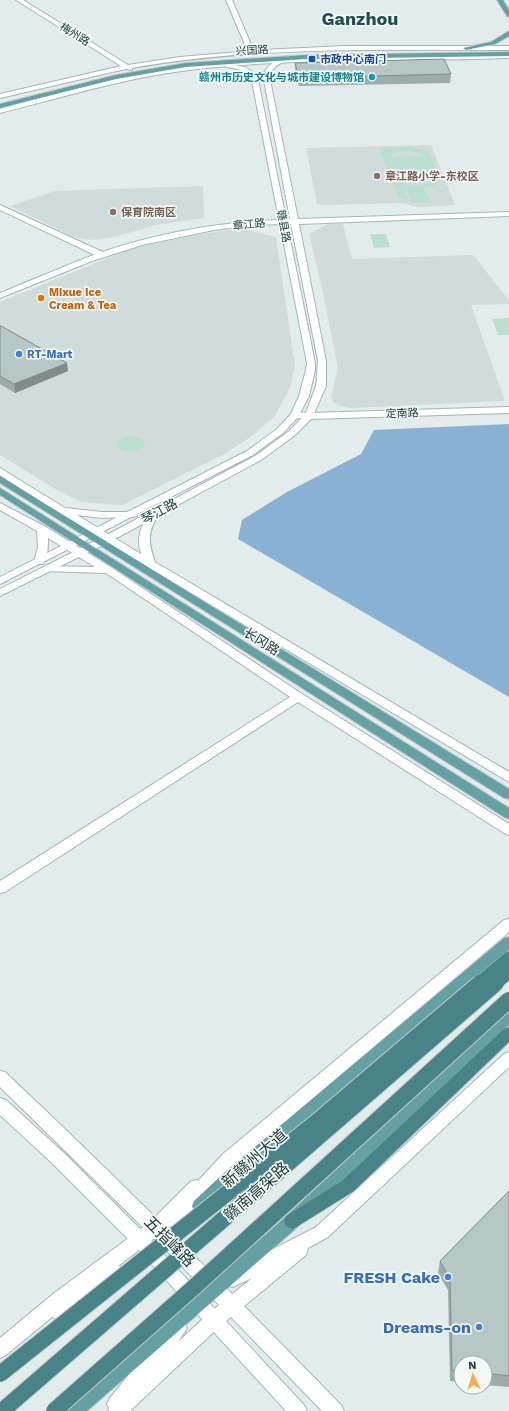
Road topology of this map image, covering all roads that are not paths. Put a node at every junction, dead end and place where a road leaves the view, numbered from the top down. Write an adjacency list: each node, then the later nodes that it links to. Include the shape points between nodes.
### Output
1 (19, 0): 19 (street, 梅州路)
2 (229, 0): 6 (street)
3 (500, 0): 4 (main road)
4 (509, 15)
5 (509, 33): 7 (main road, via 493,43)
6 (250, 47): 9 (street, via 252,50); 11 (street)
7 (471, 48): 8 (street); 9 (street); 10 (main road)
8 (509, 48): 10 (main road, 兴国路)
9 (268, 52): 11 (street)
10 (454, 52): 12 (main road, 兴国路); 13 (main road); 14 (main road, 兴国路); 19 (main road, 兴国路, via 282,54)
11 (238, 53): 19 (street, via 179,59)
12 (509, 55): 13 (street)
13 (489, 57): 15 (main road); 16 (street)
14 (288, 58): 16 (street); 17 (main road, 兴国路)
15 (509, 60)
16 (276, 62): 18 (street); 28 (street, 赣县路, via 266,74)
17 (216, 63): 18 (street, 赣县路); 22 (main road, 兴国路, via 134,72)
18 (230, 64): 23 (street, via 134,76); 27 (street, 赣县路, via 254,75)
19 (129, 68): 20 (street); 21 (main road, 兴国路)
20 (0, 96)
21 (0, 101)
22 (0, 106)
23 (0, 111)
24 (0, 207): 29 (street)
25 (509, 209): 28 (street, 章江路)
26 (509, 214): 28 (street, 章江路)
27 (283, 219): 28 (street, 章江路); 29 (street, 章江路, via 182,228); 30 (street, 章江路, via 213,228); 34 (street, 赣县路, via 311,363 308,384)
28 (295, 219): 35 (street, 赣县路, via 322,361 321,386)
29 (94, 252): 30 (street); 31 (street, 章江路)
30 (102, 255): 32 (street, 章江路)
31 (0, 288)
32 (0, 296)
33 (509, 410): 35 (street, 定南路)
34 (295, 415): 35 (street, 定南路); 41 (street, 琴江路, via 281,430 250,453)
35 (309, 416): 42 (street, 琴江路, via 291,434 258,458)
36 (0, 472): 40 (street)
37 (0, 479): 44 (main road, 长冈路)
38 (0, 491): 45 (main road, 长冈路)
39 (0, 506): 43 (street)
40 (62, 511): 41 (street, via 102,515); 44 (street)
41 (133, 514): 44 (street, 琴江路)
42 (154, 514): 44 (street, 琴江路); 46 (street, via 146,525 142,543)
43 (42, 530): 45 (street); 47 (street)
44 (99, 537): 45 (street, 琴江路); 46 (street); 53 (main road, 长冈路)
45 (80, 547): 47 (street, 琴江路); 48 (street); 54 (main road, 长冈路)
46 (150, 564): 52 (street)
47 (42, 565): 48 (street); 49 (street, 琴江路); 50 (street, 琴江路)
48 (108, 570): 51 (street)
49 (0, 581)
50 (0, 592)
51 (298, 697): 55 (street); 56 (street)
52 (509, 778)
53 (509, 795)
54 (509, 814)
55 (509, 830)
56 (0, 888)
57 (509, 924): 68 (street, via 199,1184)
58 (509, 942): 68 (main road, 新赣州大道, via 231,1177)
59 (509, 958): 76 (highway, bridge, via 314,1124)
60 (509, 972): 77 (highway, 赣南高架路, bridge)
61 (509, 1000): 78 (highway, 赣南高架路, bridge)
62 (509, 1016): 67 (main road)
63 (509, 1033): 67 (highway, via 348,1186)
64 (509, 1058): 69 (street)
65 (0, 1077): 68 (street, 五指峰路)
66 (0, 1105): 70 (street, 五指峰路, via 59,1159)
67 (292, 1221): 71 (main road)
68 (161, 1232): 70 (street); 71 (street, 五指峰路)
69 (322, 1232): 71 (street); 73 (street)
70 (145, 1246): 72 (street, 五指峰路); 75 (street); 76 (main road, via 80,1307)
71 (216, 1288): 72 (main road); 73 (street, 五指峰路)
72 (198, 1304): 74 (street, 五指峰路); 79 (main road); 80 (street)
73 (232, 1304): 74 (street); 83 (street, 五指峰路)
74 (214, 1320): 81 (street); 82 (street, 五指峰路)
75 (0, 1349)
76 (0, 1374)
77 (2, 1411)
78 (54, 1411)
79 (73, 1411)
80 (111, 1411)
81 (117, 1411)
82 (298, 1411)
83 (335, 1411)

